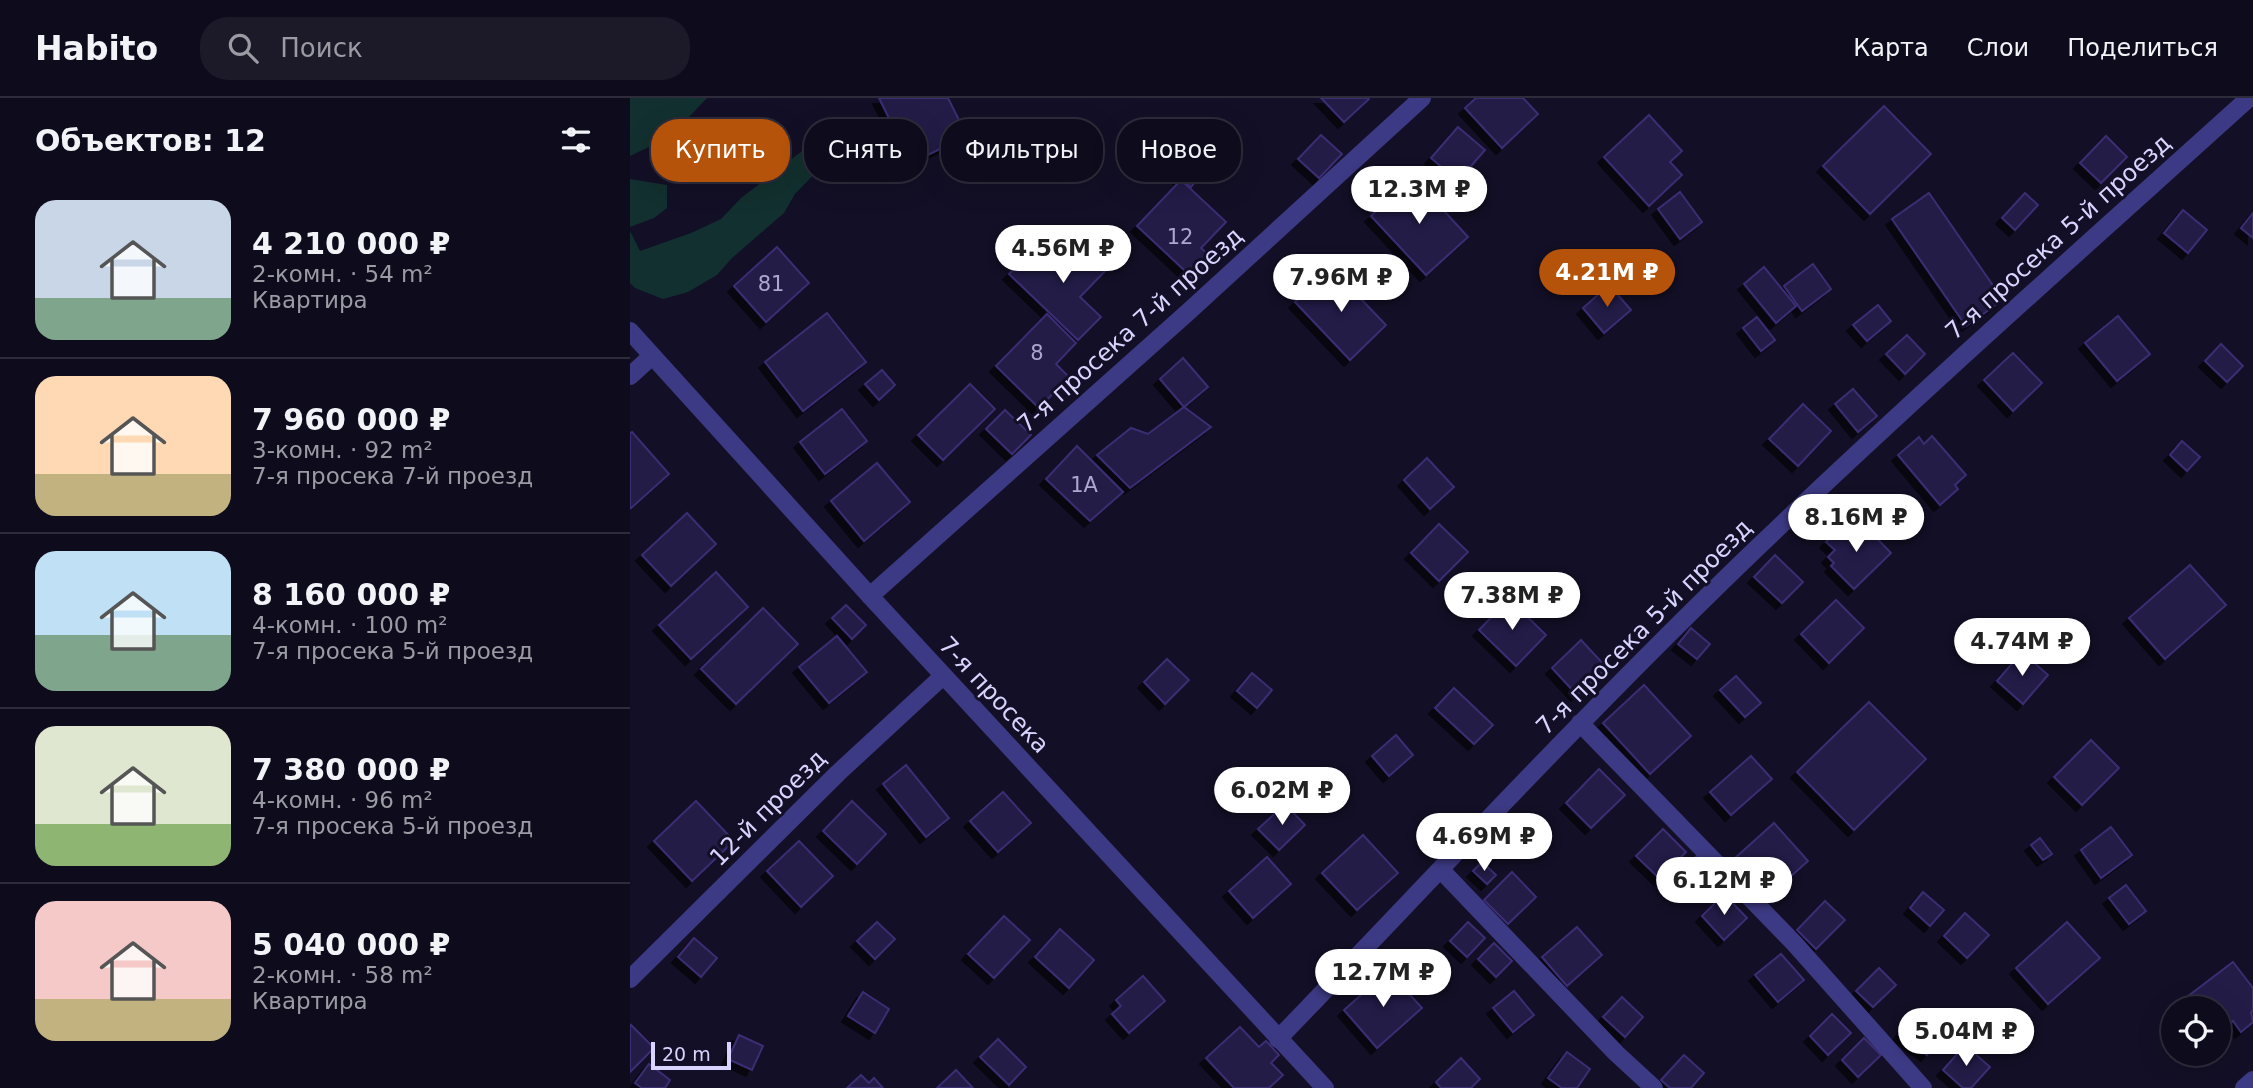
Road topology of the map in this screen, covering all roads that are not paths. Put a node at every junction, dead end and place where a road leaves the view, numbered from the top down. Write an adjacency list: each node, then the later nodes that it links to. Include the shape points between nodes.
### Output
1 (1422, 98): 6 (street, 7-я просека 7-й проезд)
2 (2249, 98): 8 (street, 7-я просека 5-й проезд, via 1917,397)
3 (630, 331): 4 (street, 7-я просека)
4 (652, 356): 5 (street); 6 (street, 7-я просека)
5 (630, 376)
6 (870, 596): 7 (street, 7-я просека)
7 (943, 676): 10 (street, 12-й проезд); 11 (street, 7-я просека)
8 (1580, 723): 9 (street, 7-я просека 5-й проезд); 15 (street, via 1794,943)
9 (1441, 870): 11 (street, 7-я просека 5-й проезд); 14 (street)
10 (630, 979)
11 (1278, 1039): 13 (street, 7-я просека)
12 (2253, 1080): 16 (street)
13 (1325, 1088)
14 (1654, 1088)
15 (1923, 1088)
16 (2244, 1088)

